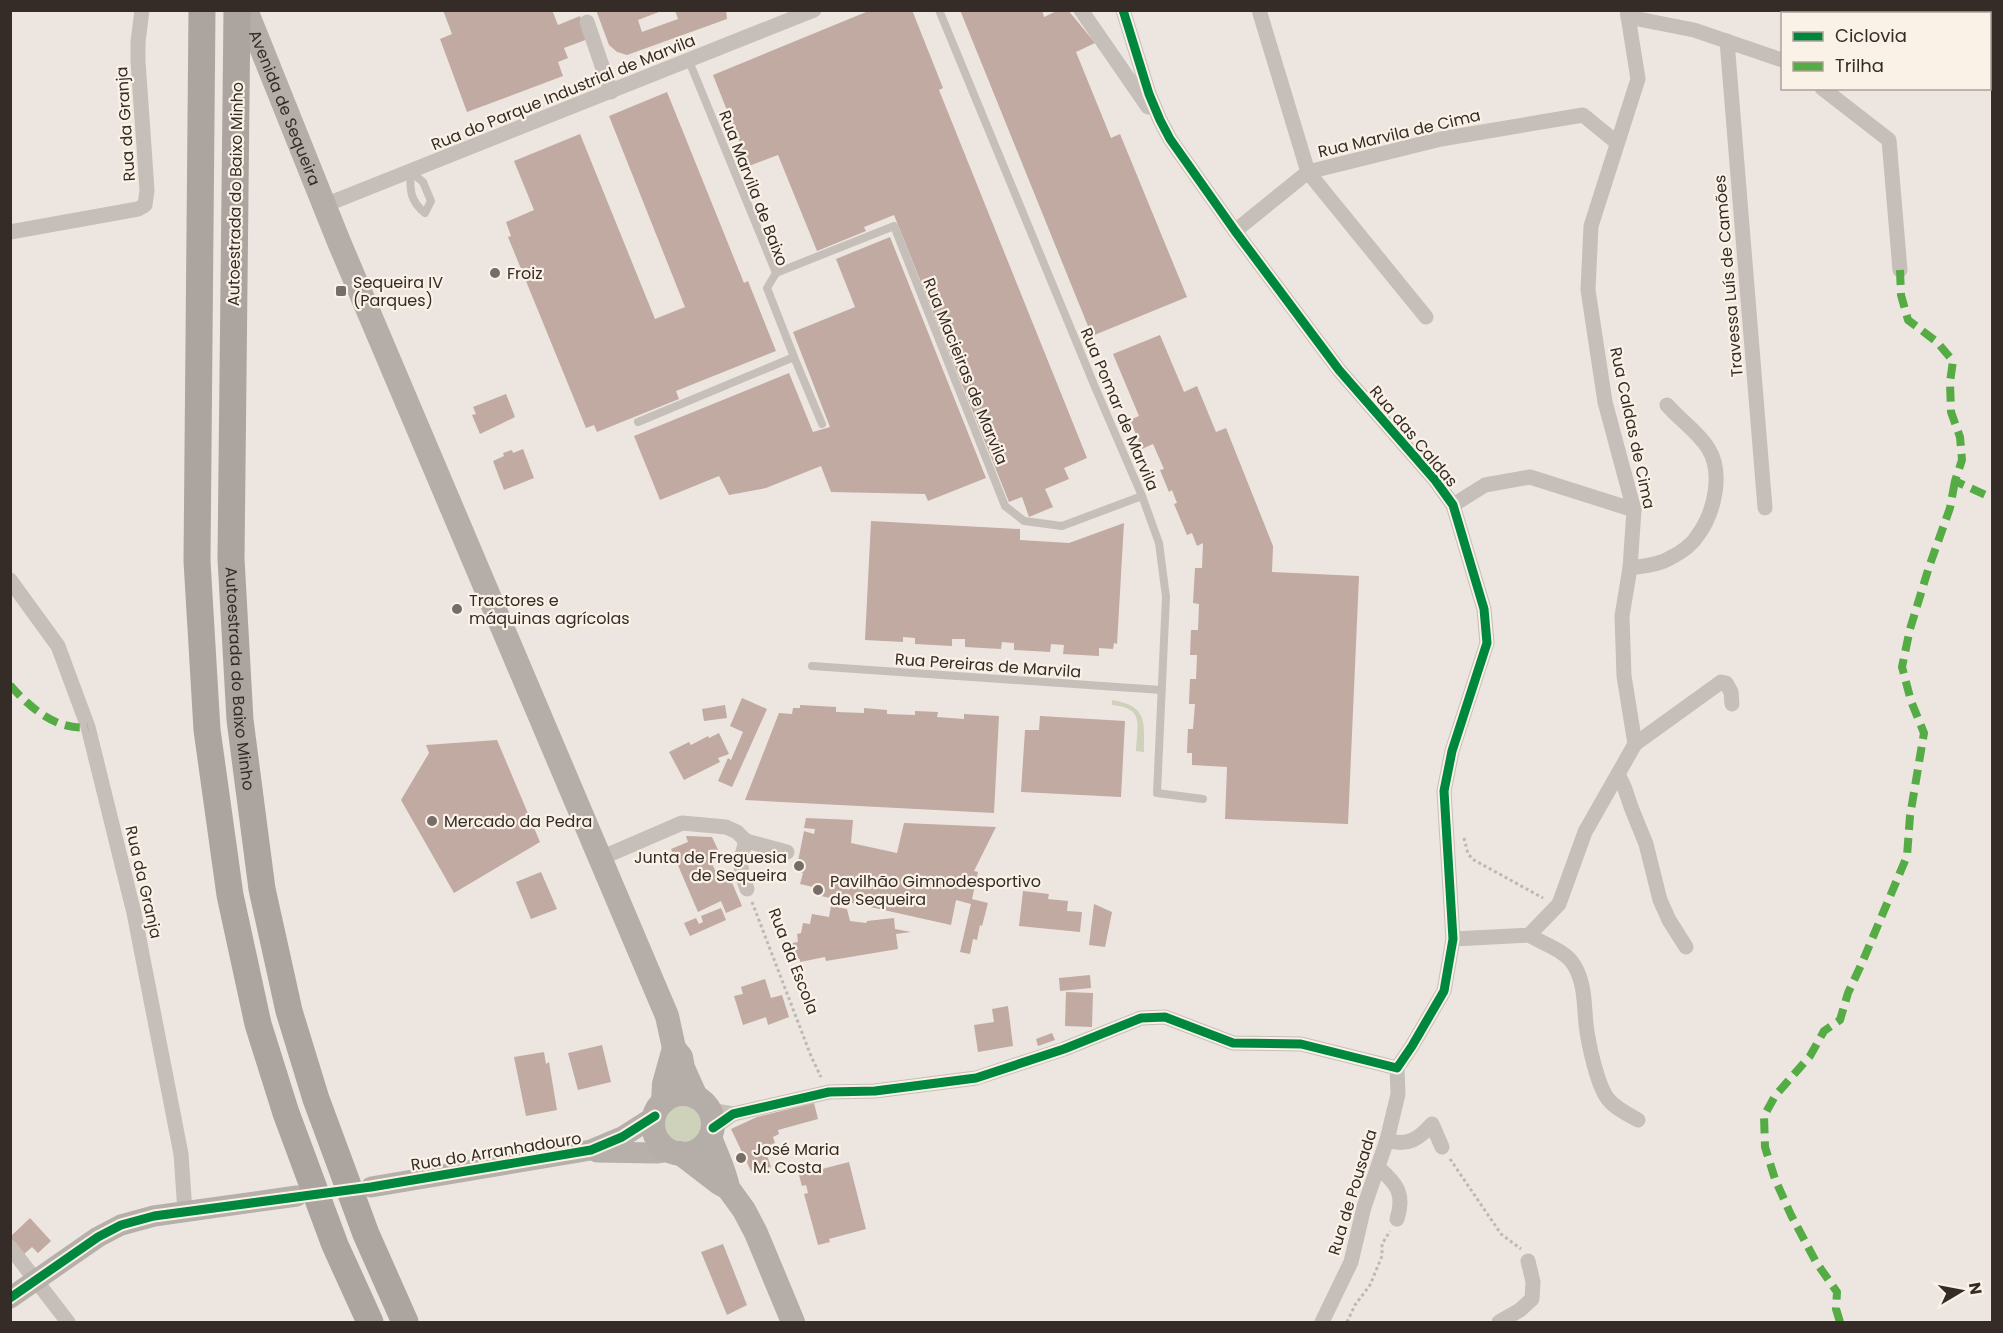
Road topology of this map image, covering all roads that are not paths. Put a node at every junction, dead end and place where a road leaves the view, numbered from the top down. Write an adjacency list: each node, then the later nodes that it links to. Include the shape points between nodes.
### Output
1 (142, 10): 27 (street, Rua da Granja, via 138,61 145,205)
2 (202, 10): 74 (highway, Autoestrada do Baixo Minho, via 197,561 207,730 230,895 258,1024 335,1245)
3 (237, 10): 75 (highway, Autoestrada do Baixo Minho, via 231,559 240,720 262,889 289,1011 316,1099 366,1234)
4 (246, 10): 25 (main road, Avenida de Sequeira)
5 (814, 10): 17 (street, Rua do Parque Industrial de Marvila)
6 (939, 10): 35 (lane, Rua Pomar de Marvila)
7 (1081, 10): 14 (street, Rua das Caldas)
8 (1123, 10): 12 (street, Rua das Caldas)
9 (1259, 10): 24 (street)
10 (1628, 14): 13 (street); 22 (street, Rua Caldas de Cima, via 1638,79)
11 (587, 22): 20 (street)
12 (1129, 31): 14 (street, via 1120,44); 15 (street, Rua das Caldas)
13 (1726, 41): 16 (street); 37 (street, Travessa Luís de Camões)
14 (1106, 46): 18 (street, Rua das Caldas)
15 (1135, 49): 18 (street, via 1131,59); 21 (street, Rua das Caldas, via 1149,94)
16 (1781, 60)
17 (690, 61): 20 (street, Rua do Parque Industrial de Marvila); 29 (lane, Rua Marvila de Baixo)
18 (1119, 64): 21 (street, Rua das Caldas)
19 (1825, 90): 28 (street, via 1889,140)
20 (611, 92): 23 (street, Rua do Parque Industrial de Marvila)
21 (1170, 139): 26 (street, Rua das Caldas)
22 (1616, 142): 24 (street, Rua Marvila de Cima, via 1583,115 1441,139); 38 (street, Rua Caldas de Cima, via 1591,226 1588,290 1605,402)
23 (411, 172): 23 (lane, via 410,188 416,206 425,213 431,201 423,182); 25 (street, Rua do Parque Industrial de Marvila)
24 (1308, 172): 26 (street, Rua Marvila de Cima); 30 (street)
25 (324, 205): 49 (main road, Avenida de Sequeira)
26 (1235, 231): 36 (street, Rua das Caldas, via 1339,370)
27 (10, 232)
28 (1900, 270)
29 (776, 273): 31 (lane, Rua Marvila de Baixo, via 767,288); 35 (lane, Rua Macieiras de Marvila, via 894,226 1005,506 1024,521 1062,526)
30 (1426, 318)
31 (794, 357): 33 (lane); 34 (lane, Rua Marvila de Baixo)
32 (1667, 405): 39 (street, via 1709,449 1717,490 1698,536 1685,548 1668,560)
33 (638, 422)
34 (822, 424)
35 (1142, 496): 42 (lane, Rua Pomar de Marvila, via 1159,543 1166,597)
36 (1453, 506): 38 (street, via 1485,485 1530,477); 52 (street, Rua das Caldas, via 1484,609 1487,643 1452,751 1444,791)
37 (1765, 508)
38 (1634, 510): 39 (street, Rua Caldas de Cima)
39 (1630, 568): 44 (street, Rua Caldas de Cima, via 1622,616 1624,676)
40 (10, 580): 67 (street, Rua da Granja, via 58,646 88,727 140,947 181,1154)
41 (812, 666): 42 (lane, Rua Pereiras de Marvila)
42 (1161, 690): 46 (lane, Rua Pomar de Marvila, via 1157,793)
43 (1732, 704): 44 (street, via 1731,692 1721,682)
44 (1635, 744): 45 (street)
45 (1618, 774): 51 (street, via 1585,832 1559,904); 53 (street, via 1646,844 1660,900)
46 (1203, 799)
47 (746, 841): 48 (street); 49 (street, via 726,827 682,824); 50 (street, via 741,871)
48 (787, 852)
49 (602, 858): 54 (main road, Avenida de Sequeira, via 667,1016)
50 (747, 889)
51 (1529, 935): 52 (street); 58 (street, via 1555,948 1574,965 1581,982 1598,1075 1607,1098)
52 (1453, 939): 55 (street, Rua das Caldas, via 1444,991)
53 (1686, 947)
54 (674, 1048): 56 (main road); 57 (main road, Avenida de Sequeira)
55 (1397, 1068): 57 (street, via 1301,1044 1233,1043 1165,1017 1152,1016 976,1078 875,1091 829,1092); 59 (street, Rua de Pousada, via 1398,1094)
56 (659, 1109): 57 (main road, via 681,1094); 61 (street, Rua do Arranhadouro, via 622,1137); 62 (main road, via 654,1128 658,1139)
57 (707, 1118): 62 (main road, via 705,1145 698,1150); 65 (main road)
58 (1638, 1120)
59 (1387, 1140): 60 (street, via 1416,1140 1432,1124); 63 (street, Rua de Pousada)
60 (1442, 1147)
61 (591, 1150): 62 (street, Rua do Arranhadouro); 64 (street, Rua do Arranhadouro)
62 (675, 1152): 65 (main road)
63 (1379, 1168): 68 (street, via 1401,1196); 77 (street, Rua de Pousada, via 1364,1207 1351,1262)
64 (370, 1187)
65 (728, 1188): 76 (main road, via 756,1233)
66 (297, 1196): 67 (street)
67 (185, 1212): 71 (street, via 121,1225)
68 (1397, 1219)
69 (10, 1247): 71 (street)
70 (1528, 1261): 78 (street, via 1532,1299)
71 (36, 1279): 72 (street); 73 (street)
72 (10, 1298)
73 (68, 1323)
74 (370, 1323)
75 (405, 1323)
76 (793, 1323)
77 (1322, 1323)
78 (1499, 1323)

